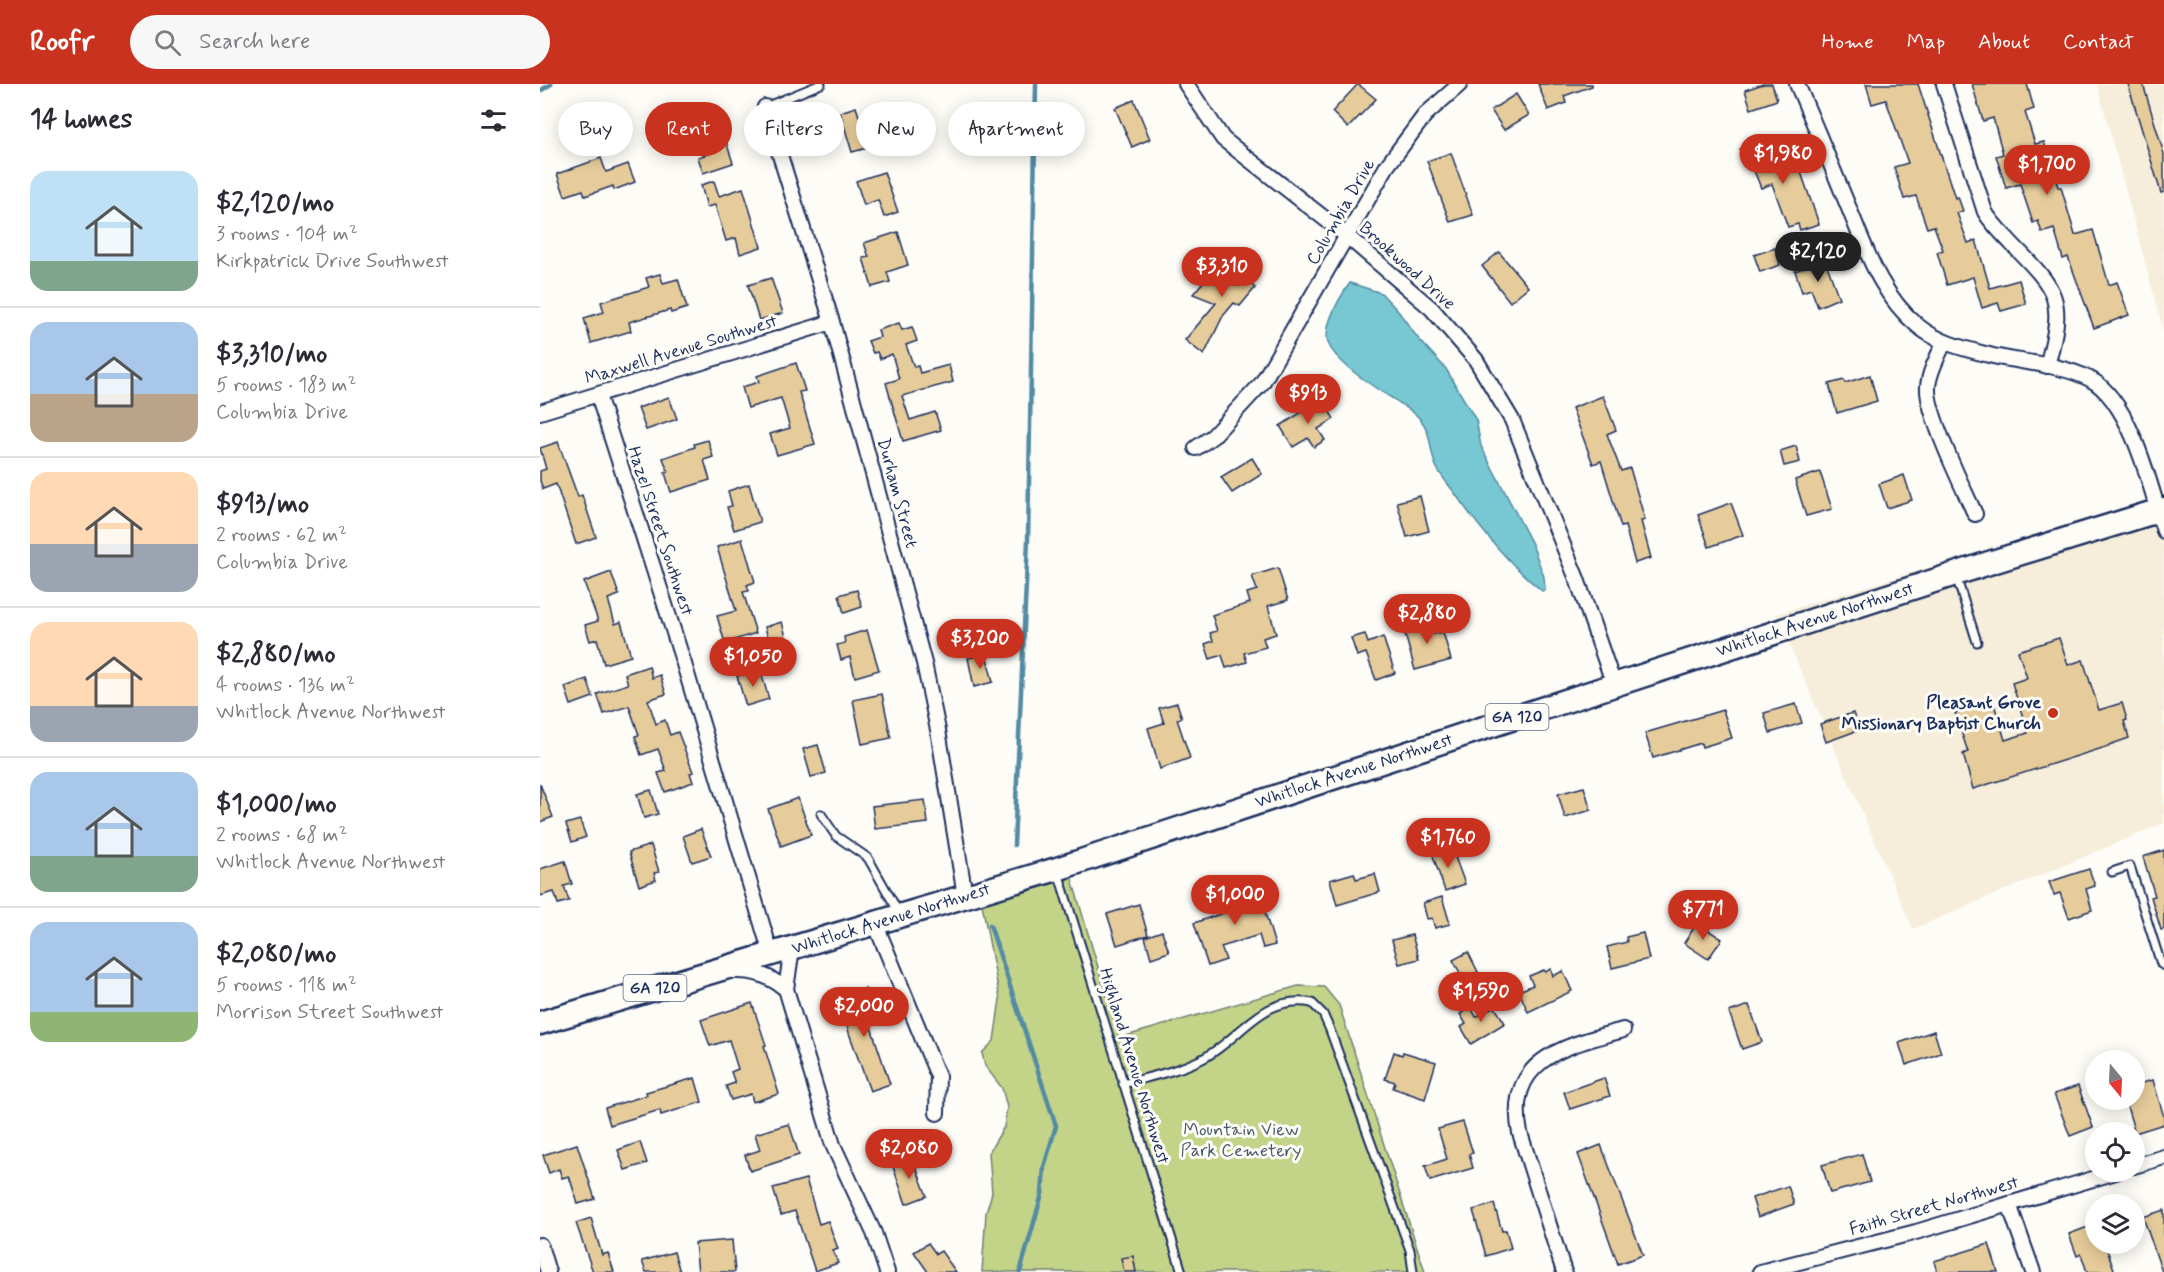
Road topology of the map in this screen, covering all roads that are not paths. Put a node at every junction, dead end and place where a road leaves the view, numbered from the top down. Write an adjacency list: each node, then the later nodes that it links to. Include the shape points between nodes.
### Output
1 (821, 84): 6 (lane)
2 (1186, 84): 8 (street, Brookwood Drive, via 1223,139)
3 (1460, 84): 8 (street, Columbia Drive, via 1412,132 1387,166)
4 (1797, 84): 10 (street, via 1889,295 1919,327)
5 (1944, 84): 11 (street, via 1985,212 2040,272 2052,291 2057,330)
6 (777, 102)
7 (780, 156): 9 (street, Durham Street)
8 (1347, 236): 14 (street, Columbia Drive, via 1262,383); 19 (street, Brookwood Drive, via 1432,309 1476,360 1512,420 1577,579)
9 (832, 322): 12 (street, Maxwell Avenue Southwest); 23 (street, Durham Street, via 924,663)
10 (1944, 343): 11 (street); 15 (street, via 1928,386 1929,398)
11 (2047, 366): 16 (street, via 2090,380 2116,403)
12 (598, 395): 13 (street, Maxwell Avenue Southwest); 26 (street, Hazel Street Southwest)
13 (540, 412)
14 (1196, 448)
15 (1975, 514)
16 (2162, 517): 17 (highway, Whitlock Avenue Northwest / GA 120)
17 (1955, 574): 18 (lane); 19 (highway, Whitlock Avenue Northwest / GA 120)
18 (1977, 642)
19 (1614, 685): 21 (highway, Whitlock Avenue Northwest / GA 120)
20 (821, 814): 24 (lane, via 836,836 868,858)
21 (1057, 869): 23 (highway, Whitlock Avenue Northwest / GA 120); 32 (lane, Highland Avenue Northwest)
22 (2112, 872): 27 (lane, via 2130,866)
23 (965, 896): 24 (highway, Whitlock Avenue Northwest / GA 120)
24 (900, 916): 25 (highway, Whitlock Avenue Northwest / GA 120)
25 (875, 923): 26 (highway, Whitlock Avenue Northwest / GA 120); 33 (street, via 938,1076)
26 (781, 951): 28 (highway, Whitlock Avenue Northwest / GA 120); 29 (street)
27 (2164, 966)
28 (707, 973): 29 (street, via 757,972); 30 (highway, Whitlock Avenue Northwest / GA 120)
29 (786, 989): 40 (street, via 833,1145 874,1233)
30 (540, 1023)
31 (1623, 1030): 43 (street, via 1569,1045 1551,1055 1529,1074 1517,1098 1520,1133)
32 (1123, 1084): 41 (lane, Highland Avenue Northwest); 42 (lane, via 1205,1058 1242,1027 1279,1004 1312,1003 1323,1014 1330,1030 1410,1250)
33 (937, 1113)
34 (2164, 1157): 35 (street)
35 (2145, 1163)
36 (2085, 1181): 37 (street, Faith Street Northwest)
37 (2009, 1204): 44 (street, Faith Street Northwest); 45 (street)
38 (540, 1245): 39 (street)
39 (548, 1272)
40 (887, 1272)
41 (1182, 1272)
42 (1413, 1272)
43 (1564, 1272)
44 (1760, 1272)
45 (2033, 1272)

